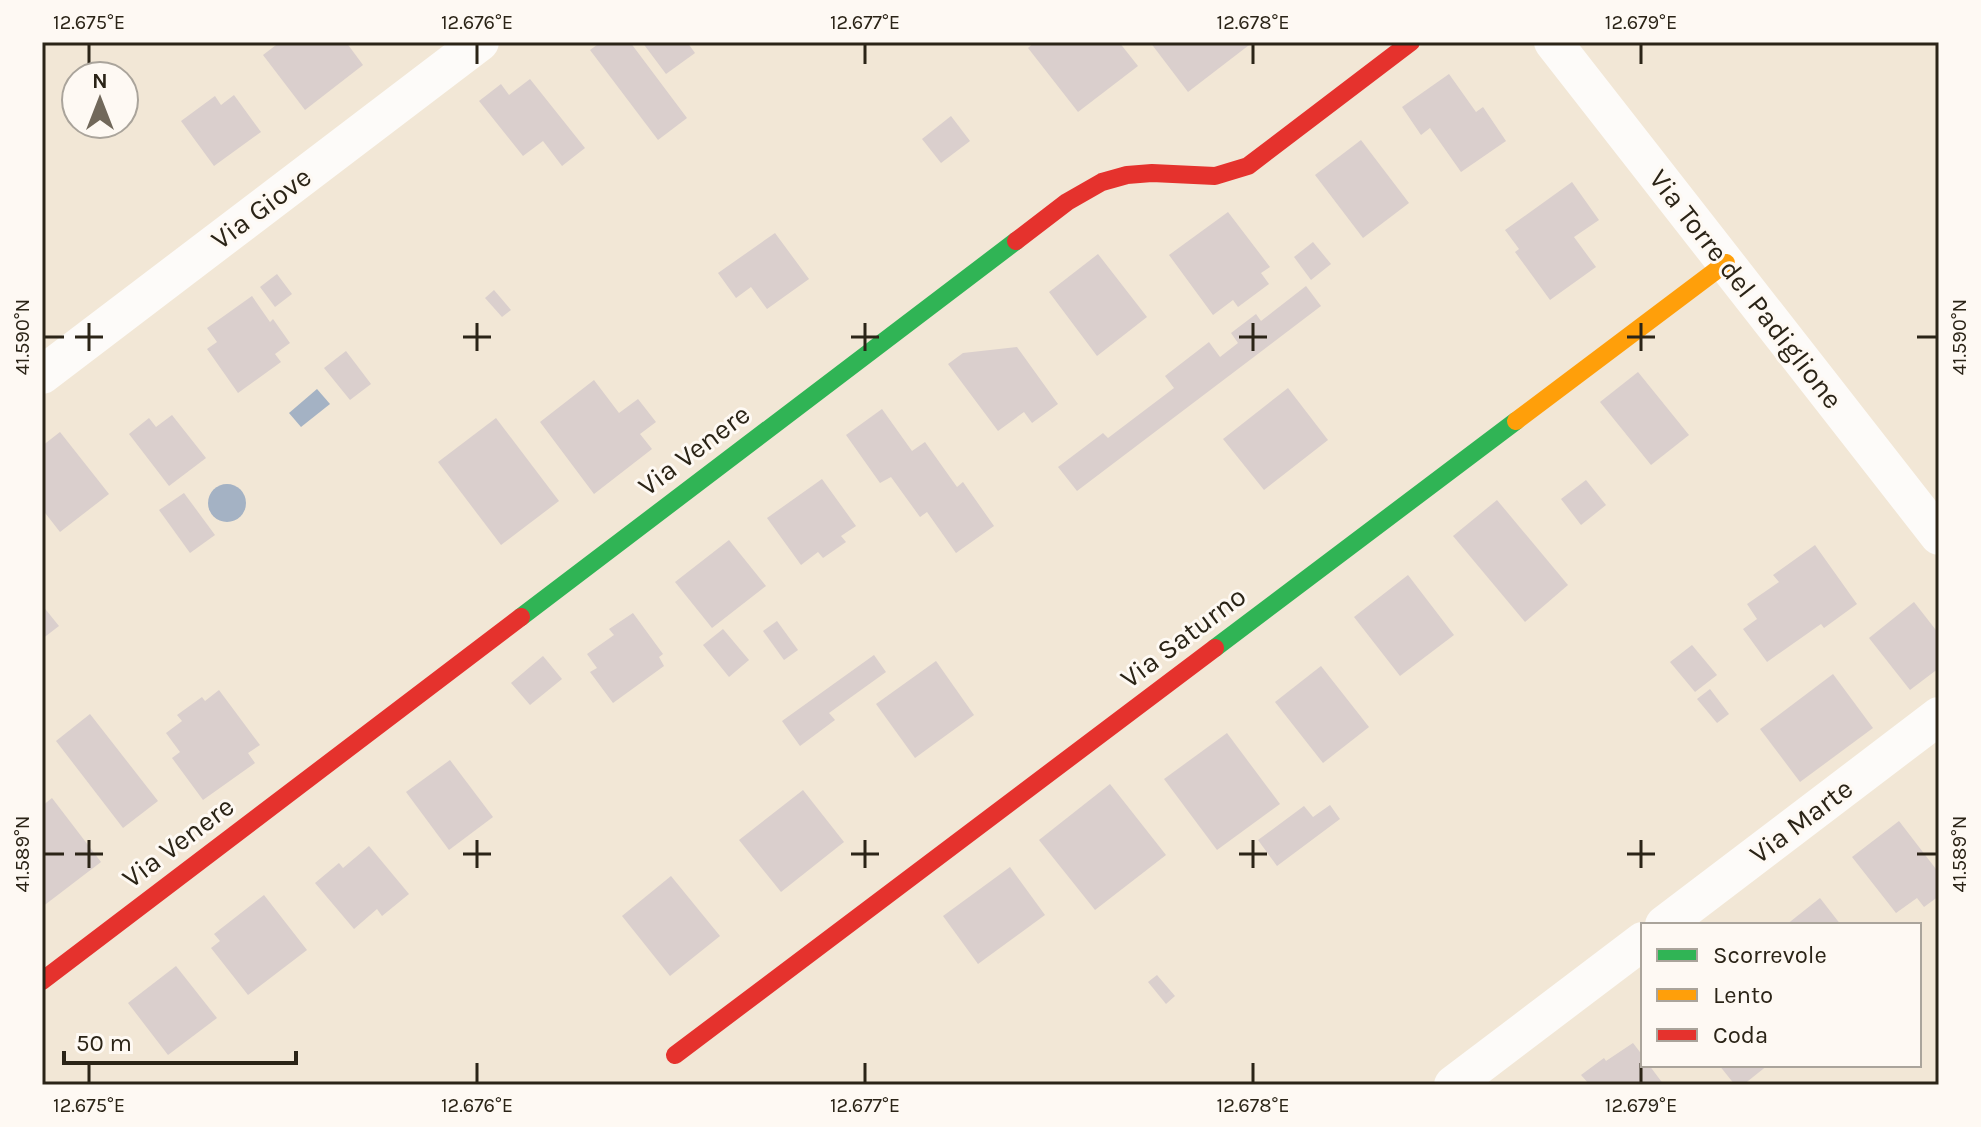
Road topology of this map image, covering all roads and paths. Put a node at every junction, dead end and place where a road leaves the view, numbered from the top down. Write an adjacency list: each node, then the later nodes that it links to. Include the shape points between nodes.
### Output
1 (480, 42): 5 (street, Via Giove)
2 (1411, 42): 10 (street, Via Venere, via 1239,170 1215,176 1127,175 1067,202)
3 (1553, 42): 4 (street, Via Torre del Padiglione)
4 (1726, 263): 6 (street, Via Torre del Padiglione); 11 (street, Via Saturno)
5 (42, 375)
6 (1939, 536)
7 (1939, 716): 8 (street, Via Marte)
8 (1667, 923)
9 (1641, 943): 12 (street)
10 (42, 981)
11 (675, 1055)
12 (1453, 1085)

